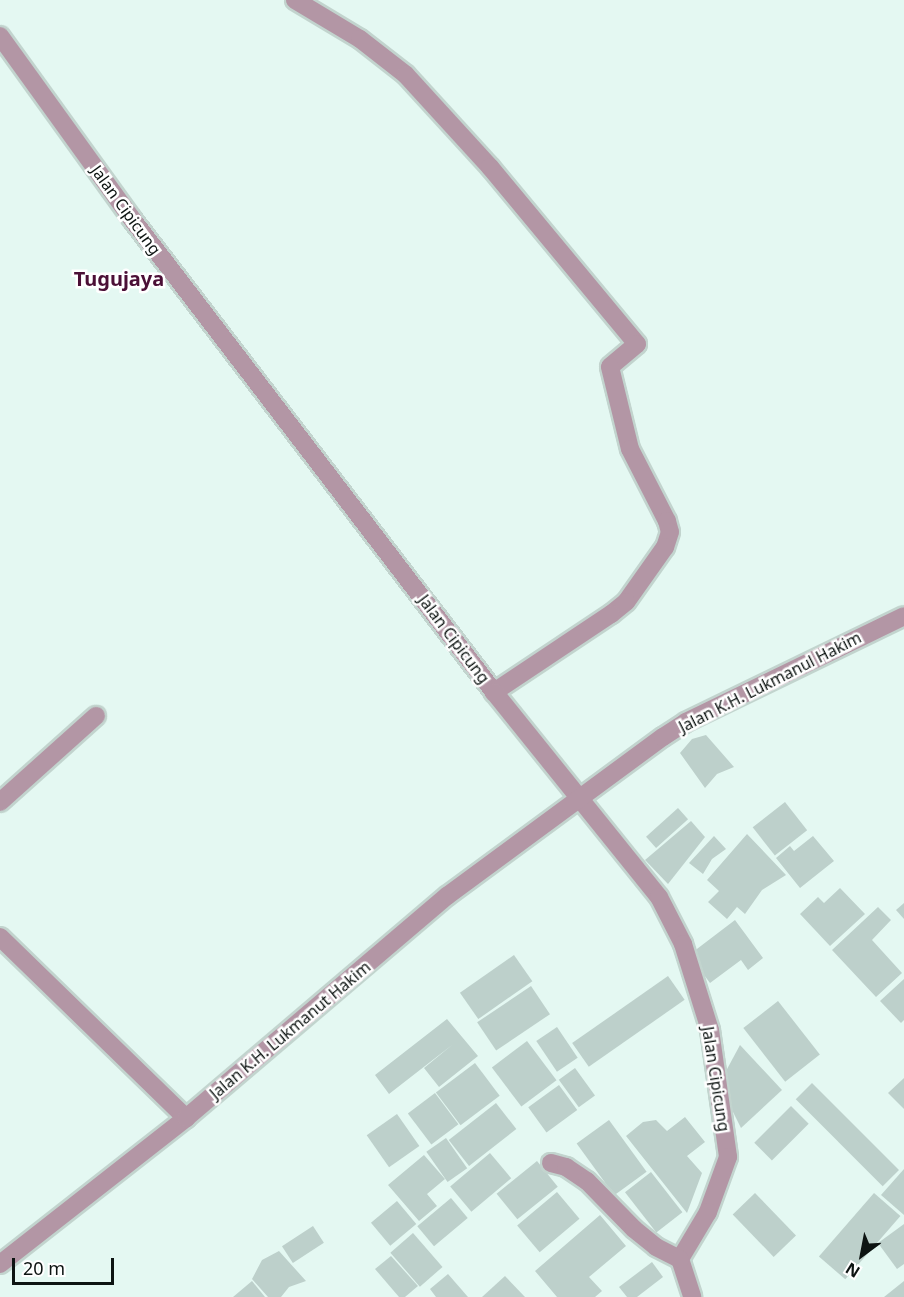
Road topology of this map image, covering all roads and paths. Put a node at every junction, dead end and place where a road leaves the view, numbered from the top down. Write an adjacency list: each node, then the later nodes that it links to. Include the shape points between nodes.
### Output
1 (295, 0): 4 (street, via 360,39 406,75 490,167 637,344 610,367 630,450 667,521 670,532 665,547 626,602)
2 (0, 36): 4 (street, Jalan Cipicung, via 132,219)
3 (904, 616): 6 (street, Jalan K.H. Lukmanul Hakim, via 686,722)
4 (494, 692): 6 (street, Jalan Cipicung)
5 (96, 716): 7 (street)
6 (582, 799): 9 (street, Jalan K.H. Lukmanut Hakim, via 447,896); 11 (street, Jalan Cipicung, via 659,897 683,944 710,1030 728,1157 708,1212)
7 (0, 802)
8 (0, 937): 9 (street)
9 (186, 1118): 12 (street, Jalan K.H. Lukmanut Hakim)
10 (551, 1163): 11 (street, via 566,1167 587,1181 656,1247)
11 (680, 1259): 13 (street)
12 (0, 1264)
13 (692, 1297)

